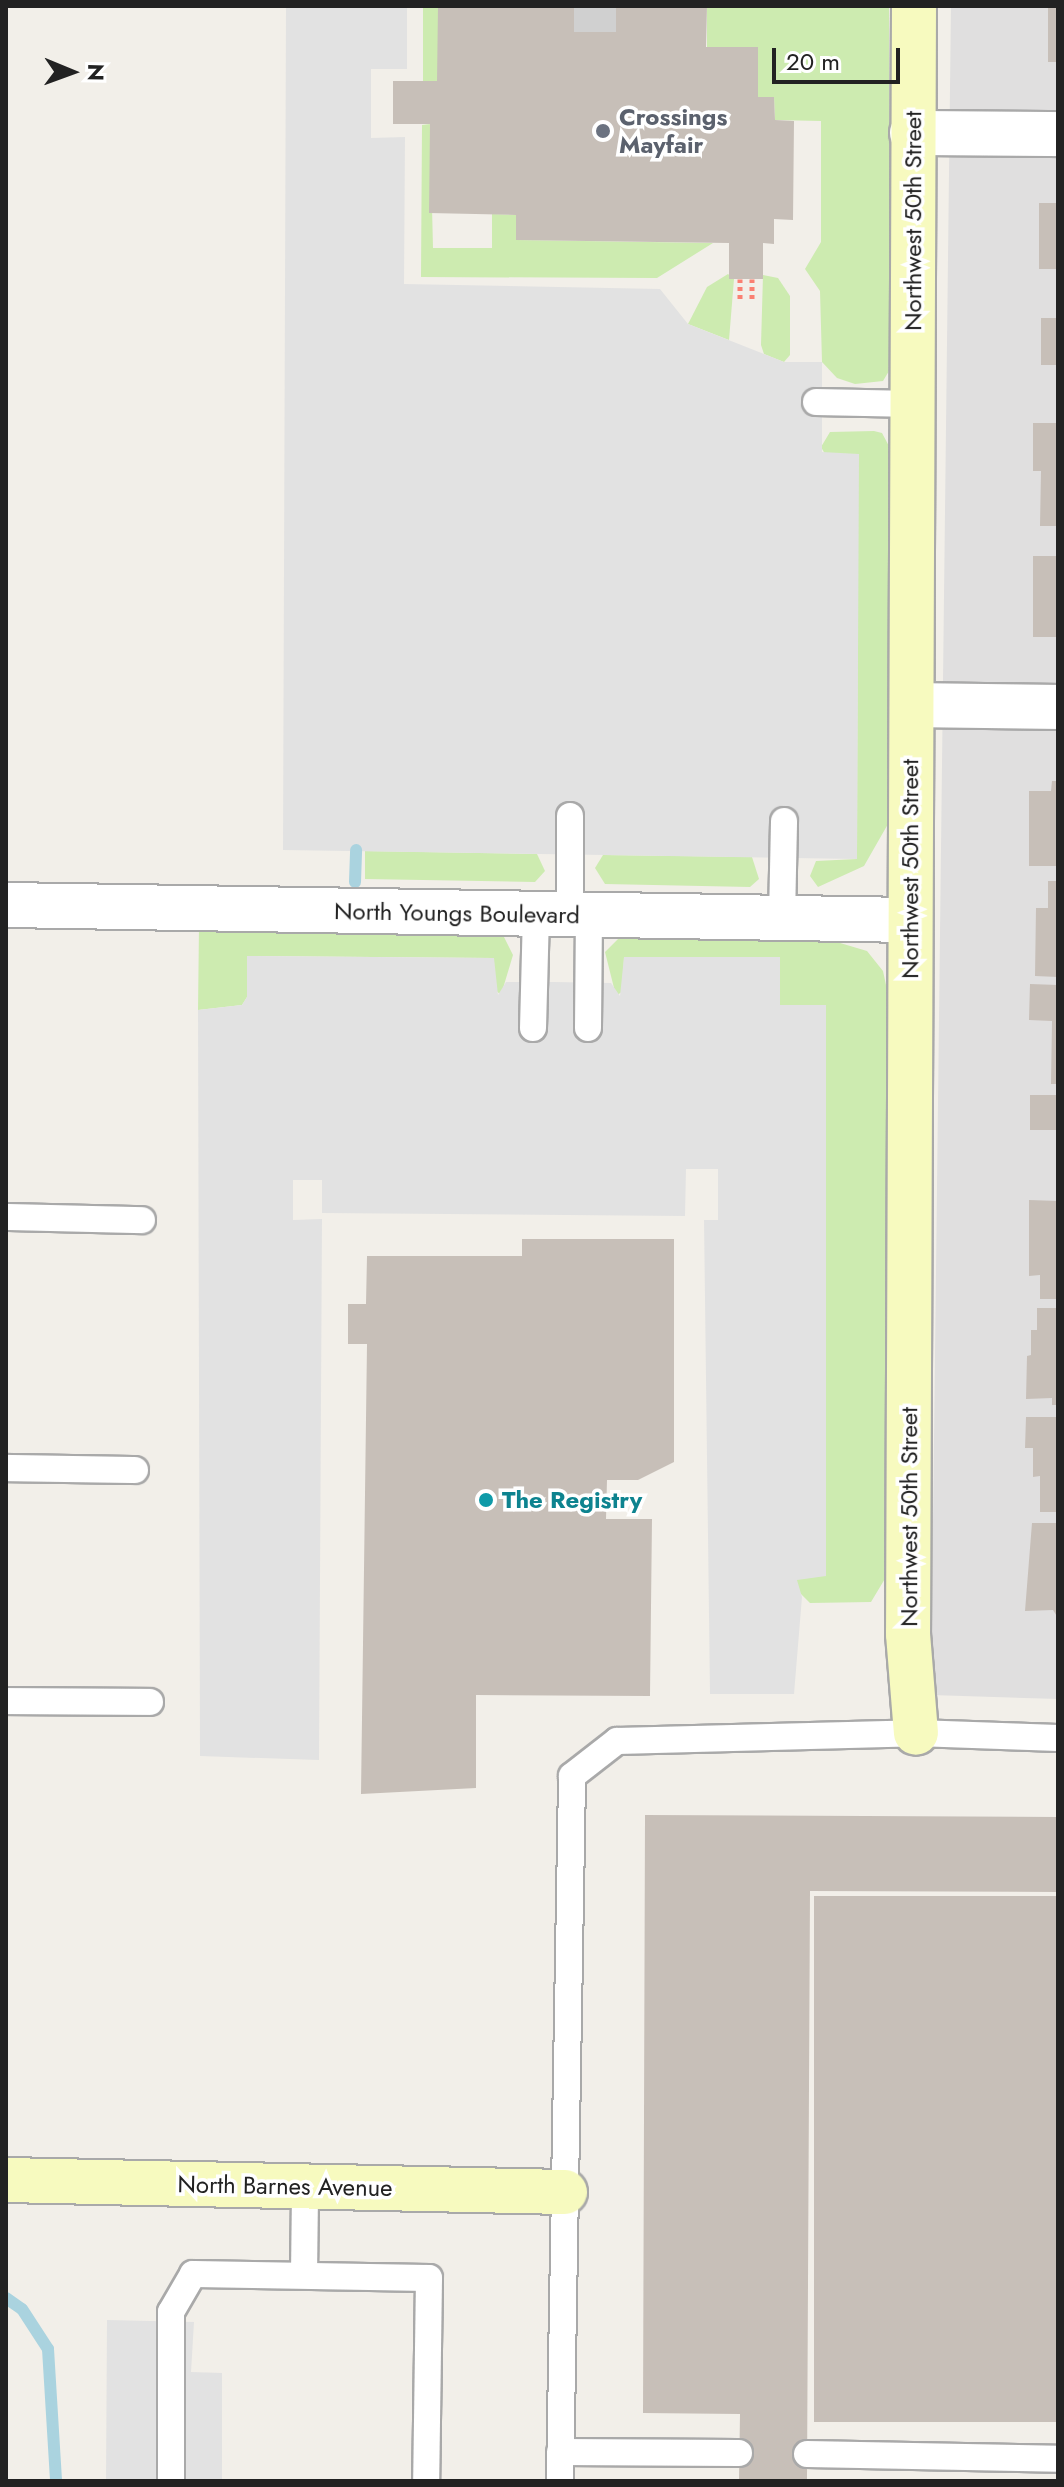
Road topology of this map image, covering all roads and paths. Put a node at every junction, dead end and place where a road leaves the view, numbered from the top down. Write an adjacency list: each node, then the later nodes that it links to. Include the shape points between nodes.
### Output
1 (914, 6): 2 (street, Northwest 50th Street)
2 (912, 133): 3 (street); 9 (street, Northwest 50th Street)
3 (1058, 134)
4 (740, 279): 6 (path)
5 (752, 279): 7 (path)
6 (740, 299)
7 (752, 299)
8 (816, 402): 9 (lane)
9 (914, 404): 10 (street, Northwest 50th Street)
10 (912, 705): 11 (street); 17 (street, Northwest 50th Street)
11 (1058, 707)
12 (570, 816): 15 (lane)
13 (784, 821): 16 (lane)
14 (6, 905): 15 (street, North Youngs Boulevard)
15 (565, 915): 16 (street, North Youngs Boulevard); 18 (lane); 19 (lane)
16 (782, 918): 17 (street, North Youngs Boulevard)
17 (909, 920): 26 (street, Northwest 50th Street, via 908,1634)
18 (533, 1028)
19 (588, 1028)
20 (6, 1217): 21 (lane)
21 (142, 1220)
22 (6, 1468): 23 (lane)
23 (135, 1470)
24 (6, 1701): 25 (lane)
25 (150, 1702)
26 (916, 1733): 27 (lane); 30 (lane, via 617,1741 572,1776)
27 (1058, 1738)
28 (6, 2180): 29 (street, North Barnes Avenue)
29 (305, 2187): 30 (street, North Barnes Avenue); 31 (lane)
30 (565, 2192): 32 (lane)
31 (304, 2275): 36 (lane, via 193,2274 171,2312); 37 (lane, via 429,2278)
32 (560, 2452): 33 (lane); 38 (lane)
33 (739, 2453)
34 (807, 2454): 35 (lane)
35 (1058, 2459)
36 (171, 2481)
37 (426, 2481)
38 (560, 2481)

